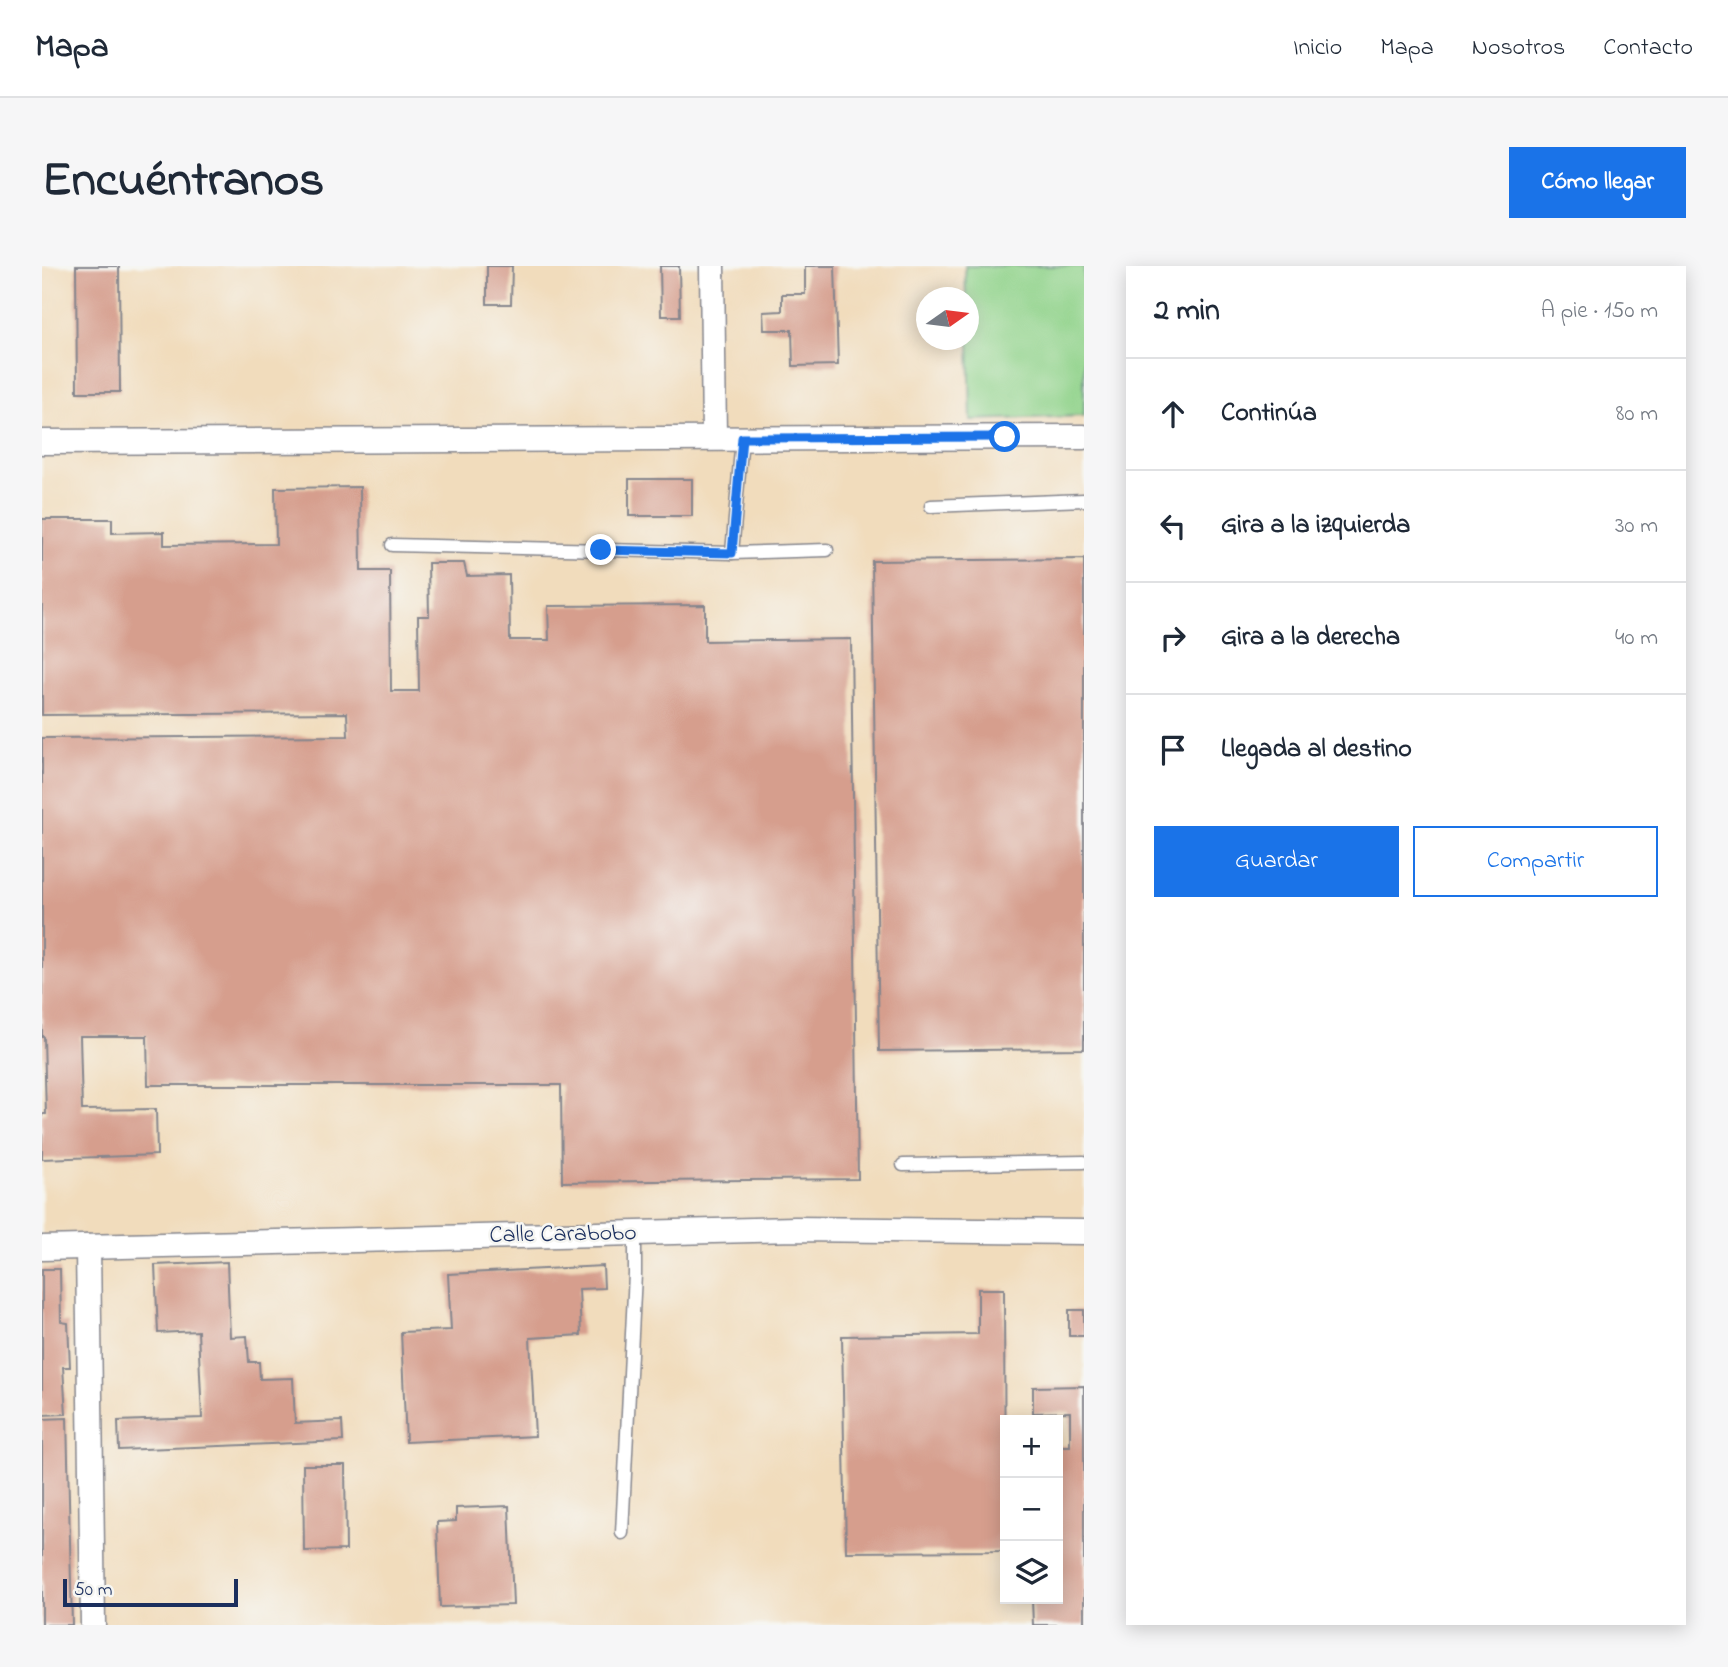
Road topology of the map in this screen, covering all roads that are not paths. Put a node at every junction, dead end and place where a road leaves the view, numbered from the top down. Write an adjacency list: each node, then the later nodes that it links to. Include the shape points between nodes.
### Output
1 (712, 266): 3 (street)
2 (1084, 437): 4 (street)
3 (714, 438): 4 (street); 5 (street)
4 (742, 438): 10 (lane)
5 (42, 442)
6 (1084, 500): 7 (lane)
7 (931, 506)
8 (392, 545): 10 (lane)
9 (827, 550): 10 (lane)
10 (732, 553)
11 (1084, 1162): 12 (lane)
12 (903, 1164)
13 (1084, 1232): 14 (street, Calle Carabobo, via 795,1229)
14 (635, 1233): 15 (street, Calle Carabobo); 17 (lane)
15 (88, 1247): 16 (street, Calle Carabobo); 18 (street)
16 (42, 1248)
17 (622, 1533)
18 (93, 1625)

